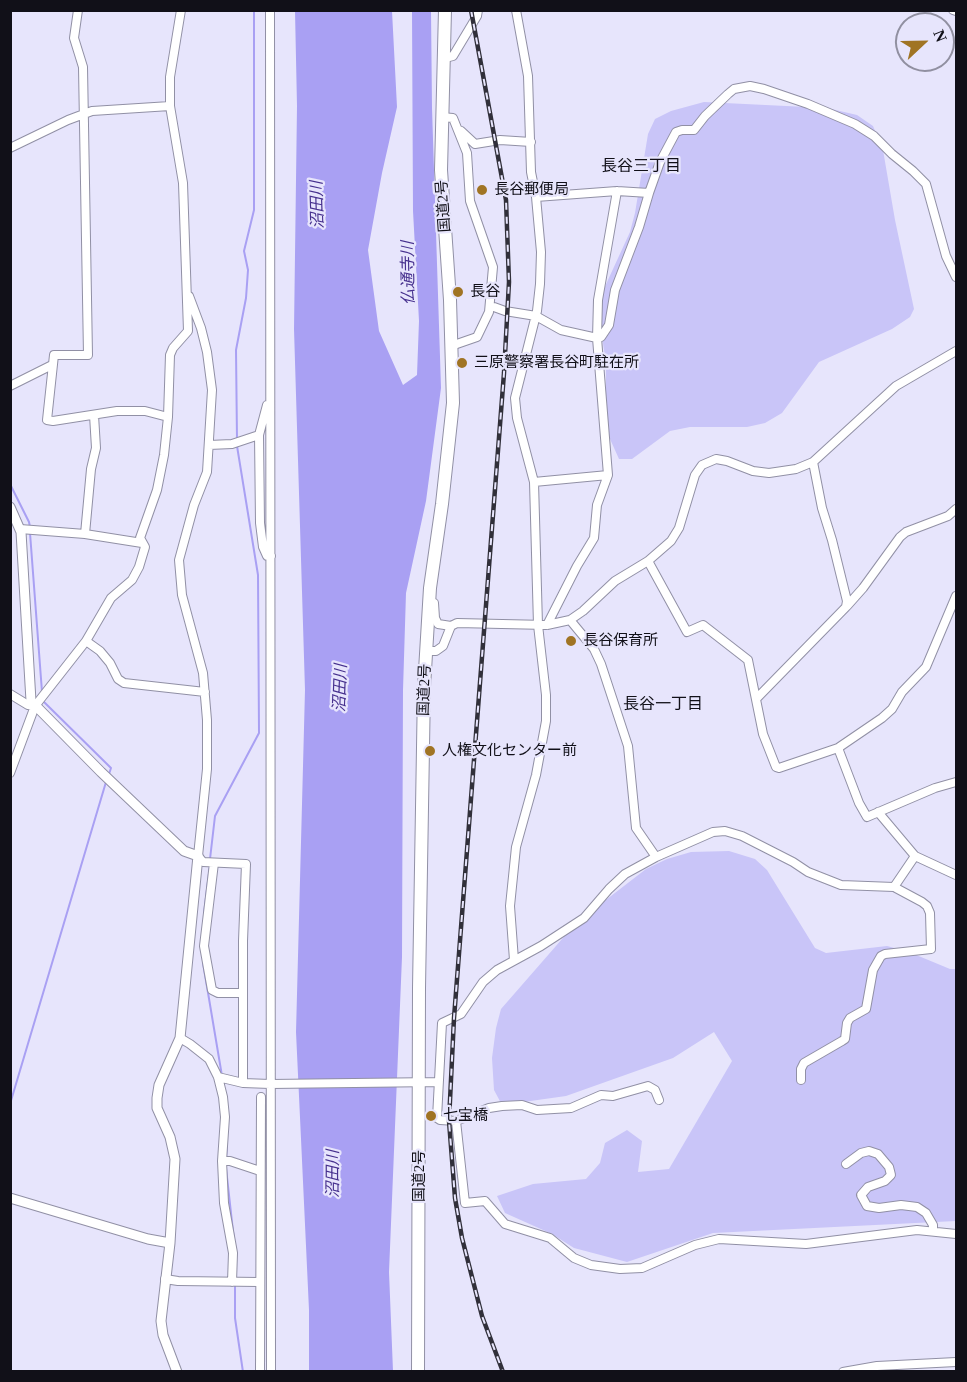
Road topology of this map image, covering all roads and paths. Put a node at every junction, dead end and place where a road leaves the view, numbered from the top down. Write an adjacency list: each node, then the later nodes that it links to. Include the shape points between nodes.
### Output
1 (78, 10): 9 (street, via 74,38 83,67)
2 (181, 10): 8 (street, via 170,76)
3 (270, 10): 28 (street)
4 (445, 10): 7 (highway, 国道2号)
5 (478, 10): 7 (street, via 453,56)
6 (516, 10): 12 (street, via 528,76)
7 (445, 58): 10 (highway, 国道2号)
8 (170, 106): 9 (street); 19 (street, via 183,183)
9 (84, 114): 13 (street); 26 (street, via 88,355 54,355)
10 (441, 117): 11 (street, via 453,118); 24 (highway, 国道2号)
11 (456, 125): 12 (street, via 475,144 500,140); 18 (street, via 468,159 470,201 493,267)
12 (531, 142): 16 (street)
13 (10, 148)
14 (617, 192): 15 (street); 16 (street); 23 (street, via 598,300)
15 (649, 193): 17 (street, via 676,132 694,130 734,89 764,89 855,124 913,171 926,184 946,256); 23 (street, via 615,290 609,325)
16 (536, 197): 21 (street, via 541,252)
17 (957, 277)
18 (492, 287): 20 (street); 22 (street)
19 (187, 295): 30 (street, via 188,332 170,355); 32 (street, via 207,352 212,390)
20 (494, 307): 21 (street); 22 (street)
21 (536, 316): 23 (street, via 561,330); 35 (street, via 515,398)
22 (485, 321): 24 (street, via 477,337)
23 (597, 338): 34 (street)
24 (451, 346): 43 (highway, 国道2号, via 453,403)
25 (955, 356): 33 (street, via 896,386)
26 (52, 365): 27 (street); 29 (street, via 47,420)
27 (10, 386)
28 (270, 402): 31 (street); 41 (street)
29 (94, 415): 30 (street, via 145,411); 39 (street, via 96,448)
30 (168, 417): 40 (street, via 158,490 140,538)
31 (259, 435): 32 (street, via 232,444); 41 (street, via 260,523 263,547)
32 (208, 445): 52 (street, via 207,472 179,560 182,595)
33 (813, 462): 42 (street, via 769,473 716,459 702,465 695,475 679,528 671,541); 45 (street)
34 (608, 475): 35 (street); 48 (street, via 597,505 594,538)
35 (534, 482): 47 (street)
36 (10, 507): 38 (street)
37 (957, 509): 45 (street, via 900,537)
38 (18, 530): 39 (street); 55 (street)
39 (85, 534): 40 (street)
40 (142, 543): 50 (street, via 145,546 132,580 111,597)
41 (270, 556): 73 (street)
42 (648, 561): 46 (street, via 615,582); 54 (street, via 687,633 702,625 748,660)
43 (433, 565): 49 (street, via 437,566 435,618 438,624); 51 (highway, 国道2号)
44 (957, 596): 56 (street, via 920,675 882,718)
45 (846, 607): 54 (street)
46 (570, 620): 48 (street); 61 (street, via 601,664 628,746 636,828)
47 (538, 624): 48 (street); 49 (street); 66 (street, via 546,721 516,847 510,906)
48 (547, 625)
49 (451, 626): 51 (street, via 443,646)
50 (86, 641): 52 (street, via 100,651 124,683); 55 (street)
51 (427, 651): 74 (highway, 国道2号)
52 (205, 692): 62 (street, via 207,770)
53 (10, 694): 55 (street)
54 (757, 698): 56 (street, via 763,734 776,767)
55 (34, 706): 57 (street); 62 (street, via 184,851)
56 (838, 748): 59 (street, via 867,817)
57 (10, 773)
58 (957, 782): 59 (street)
59 (878, 812): 60 (street)
60 (915, 856): 64 (street); 65 (street)
61 (656, 857): 65 (street, via 713,832 725,831 742,836 822,879 841,885); 66 (street, via 626,874 584,918)
62 (201, 859): 63 (street); 68 (street)
63 (214, 863): 67 (street, via 204,946 212,990); 67 (street, via 246,864)
64 (957, 875)
65 (894, 887): 70 (street, via 927,906 931,949 881,956 873,970 866,1009 850,1018 845,1039 804,1063)
66 (514, 960): 71 (street, via 483,982 461,1014 442,1023)
67 (243, 993): 72 (street)
68 (180, 1038): 69 (street, via 209,1059); 84 (street, via 157,1098 175,1159)
69 (218, 1077): 72 (street); 78 (street, via 225,1117)
70 (801, 1080)
71 (438, 1082): 74 (street); 77 (street, via 437,1118)
72 (243, 1083): 73 (street)
73 (272, 1083): 74 (street); 91 (street)
74 (415, 1083): 92 (highway, 国道2号)
75 (261, 1097): 80 (street)
76 (659, 1100): 77 (street, via 655,1090 648,1086 613,1096 602,1095 571,1108 502,1106)
77 (456, 1121): 82 (street, via 465,1203 485,1201 505,1224 550,1238 574,1258 591,1265 642,1268 718,1239 806,1244)
78 (222, 1161): 80 (street); 86 (street, via 224,1203 233,1253)
79 (846, 1164): 82 (street, via 861,1153 878,1154 891,1175 867,1187 861,1195 867,1206 917,1207 926,1213)
80 (260, 1171): 87 (street)
81 (10, 1198): 84 (street)
82 (933, 1230): 83 (street)
83 (957, 1234)
84 (170, 1244): 85 (street)
85 (165, 1279): 86 (street); 89 (street, via 161,1321)
86 (232, 1282): 87 (street)
87 (259, 1282): 90 (street)
88 (957, 1362): 93 (street)
89 (177, 1371)
90 (260, 1371)
91 (271, 1371)
92 (418, 1371)
93 (843, 1371)

